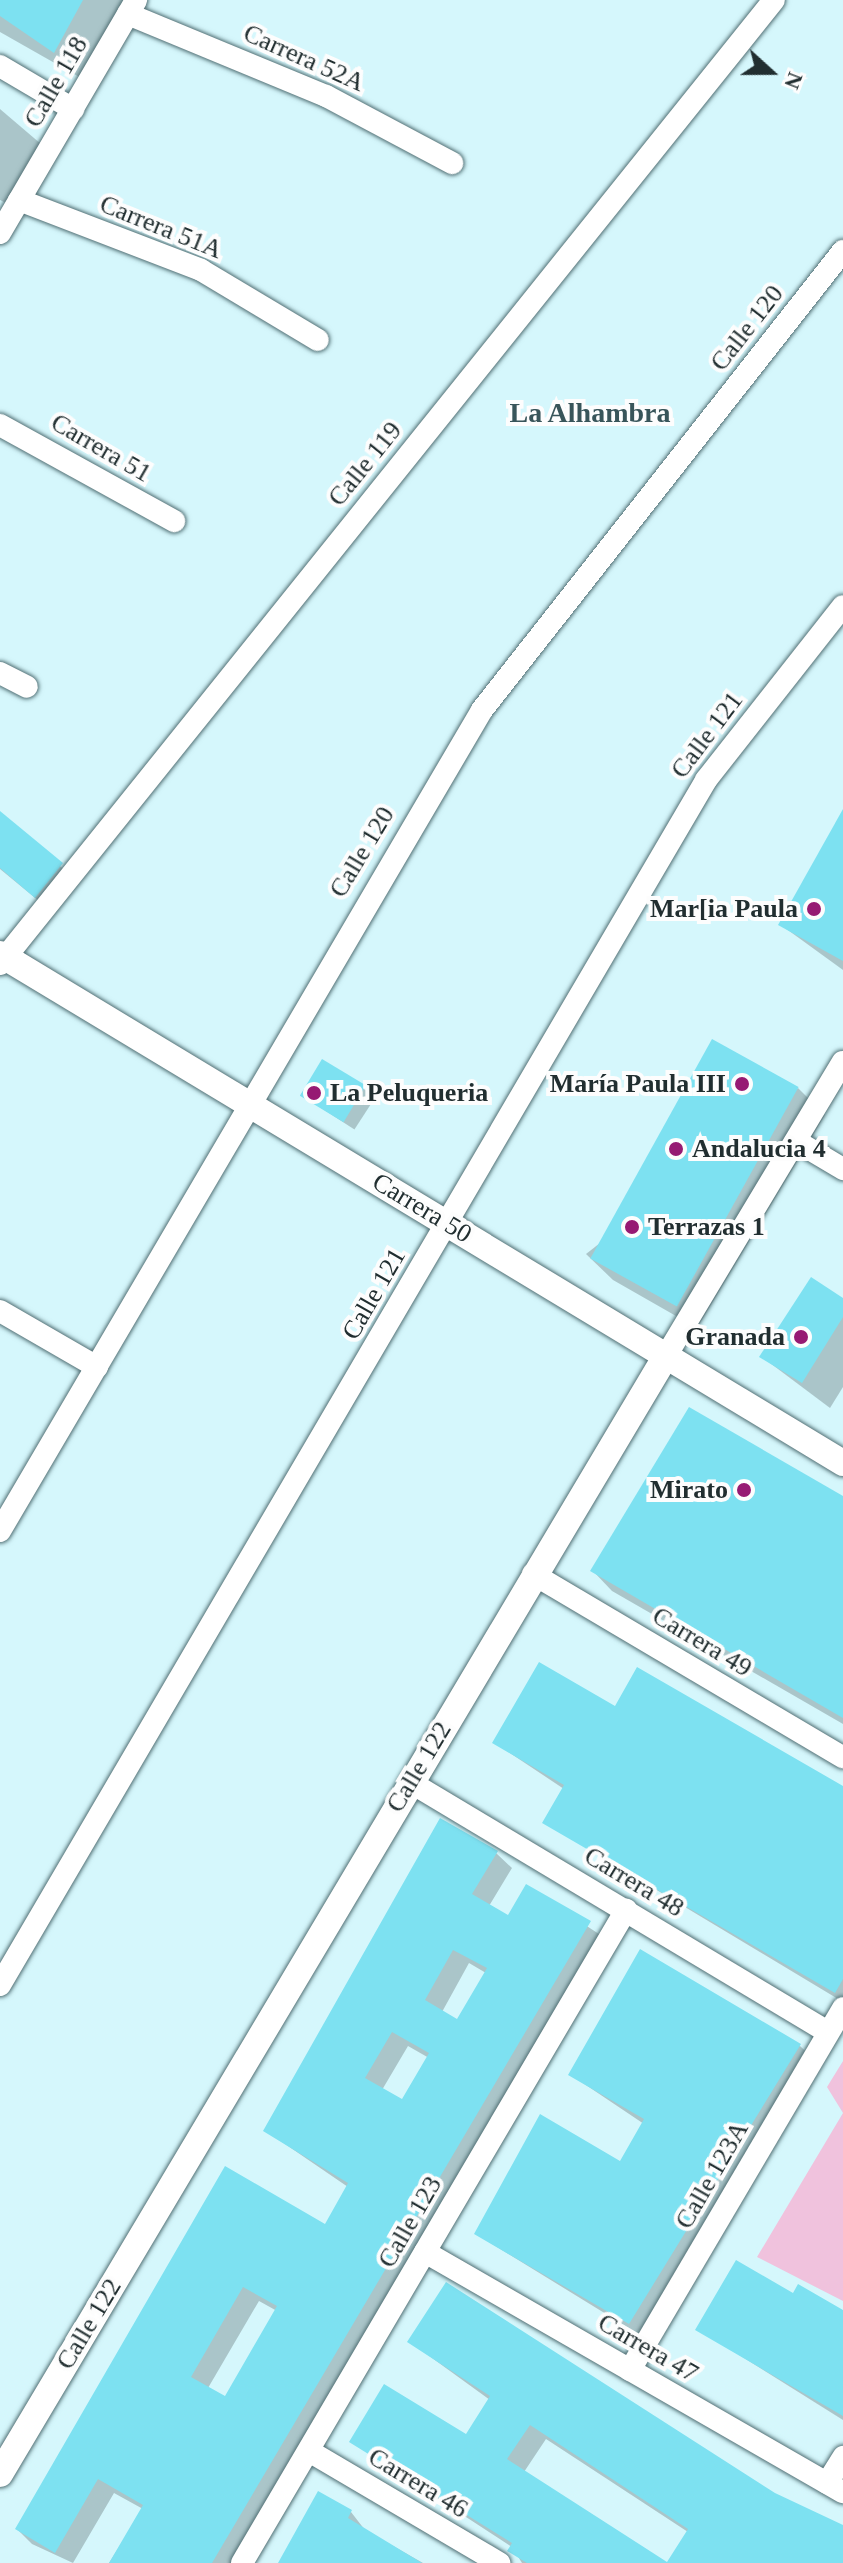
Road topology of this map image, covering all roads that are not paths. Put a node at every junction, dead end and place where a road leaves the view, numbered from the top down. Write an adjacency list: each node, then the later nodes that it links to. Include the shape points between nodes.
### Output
1 (774, 0): 15 (street, Calle 119)
2 (132, 7): 4 (street, Calle 118); 5 (street, Carrera 52A, via 326,96)
3 (0, 66): 4 (street)
4 (73, 109): 6 (street, Calle 118)
5 (452, 163)
6 (19, 200): 7 (street, Calle 118); 9 (street, Carrera 51A, via 201,270)
7 (0, 233)
8 (843, 251): 17 (street, Calle 120, via 482,710)
9 (318, 340)
10 (0, 425): 11 (street, Carrera 51)
11 (174, 521)
12 (843, 606): 20 (street, Calle 121, via 706,780)
13 (0, 673): 14 (street)
14 (27, 687)
15 (1, 959): 17 (street, Carrera 50)
16 (843, 1062): 18 (street, Calle 122)
17 (247, 1104): 20 (street, Carrera 50); 23 (street, Calle 120)
18 (796, 1141): 19 (street); 22 (street, Calle 122)
19 (843, 1169)
20 (449, 1223): 22 (street, Carrera 50); 30 (street, Calle 121)
21 (0, 1311): 23 (street)
22 (666, 1356): 24 (street, Carrera 50); 26 (street, Calle 122)
23 (97, 1367): 25 (street, Calle 120)
24 (843, 1463)
25 (0, 1531)
26 (533, 1574): 27 (street, Carrera 49); 28 (street, Calle 122)
27 (843, 1757)
28 (410, 1782): 29 (street, Carrera 48); 37 (street, Calle 122)
29 (626, 1910): 32 (street, Carrera 48); 33 (street, Calle 123)
30 (0, 1985)
31 (843, 2008): 32 (street, Calle 123A)
32 (828, 2032): 34 (street, Calle 123A)
33 (425, 2252): 34 (street, Carrera 47); 35 (street, Calle 123)
34 (630, 2370): 38 (street, Carrera 47)
35 (309, 2451): 39 (street, Calle 123); 40 (street, Carrera 46)
36 (843, 2457): 38 (street)
37 (0, 2474)
38 (835, 2487)
39 (242, 2563)
40 (499, 2563)

